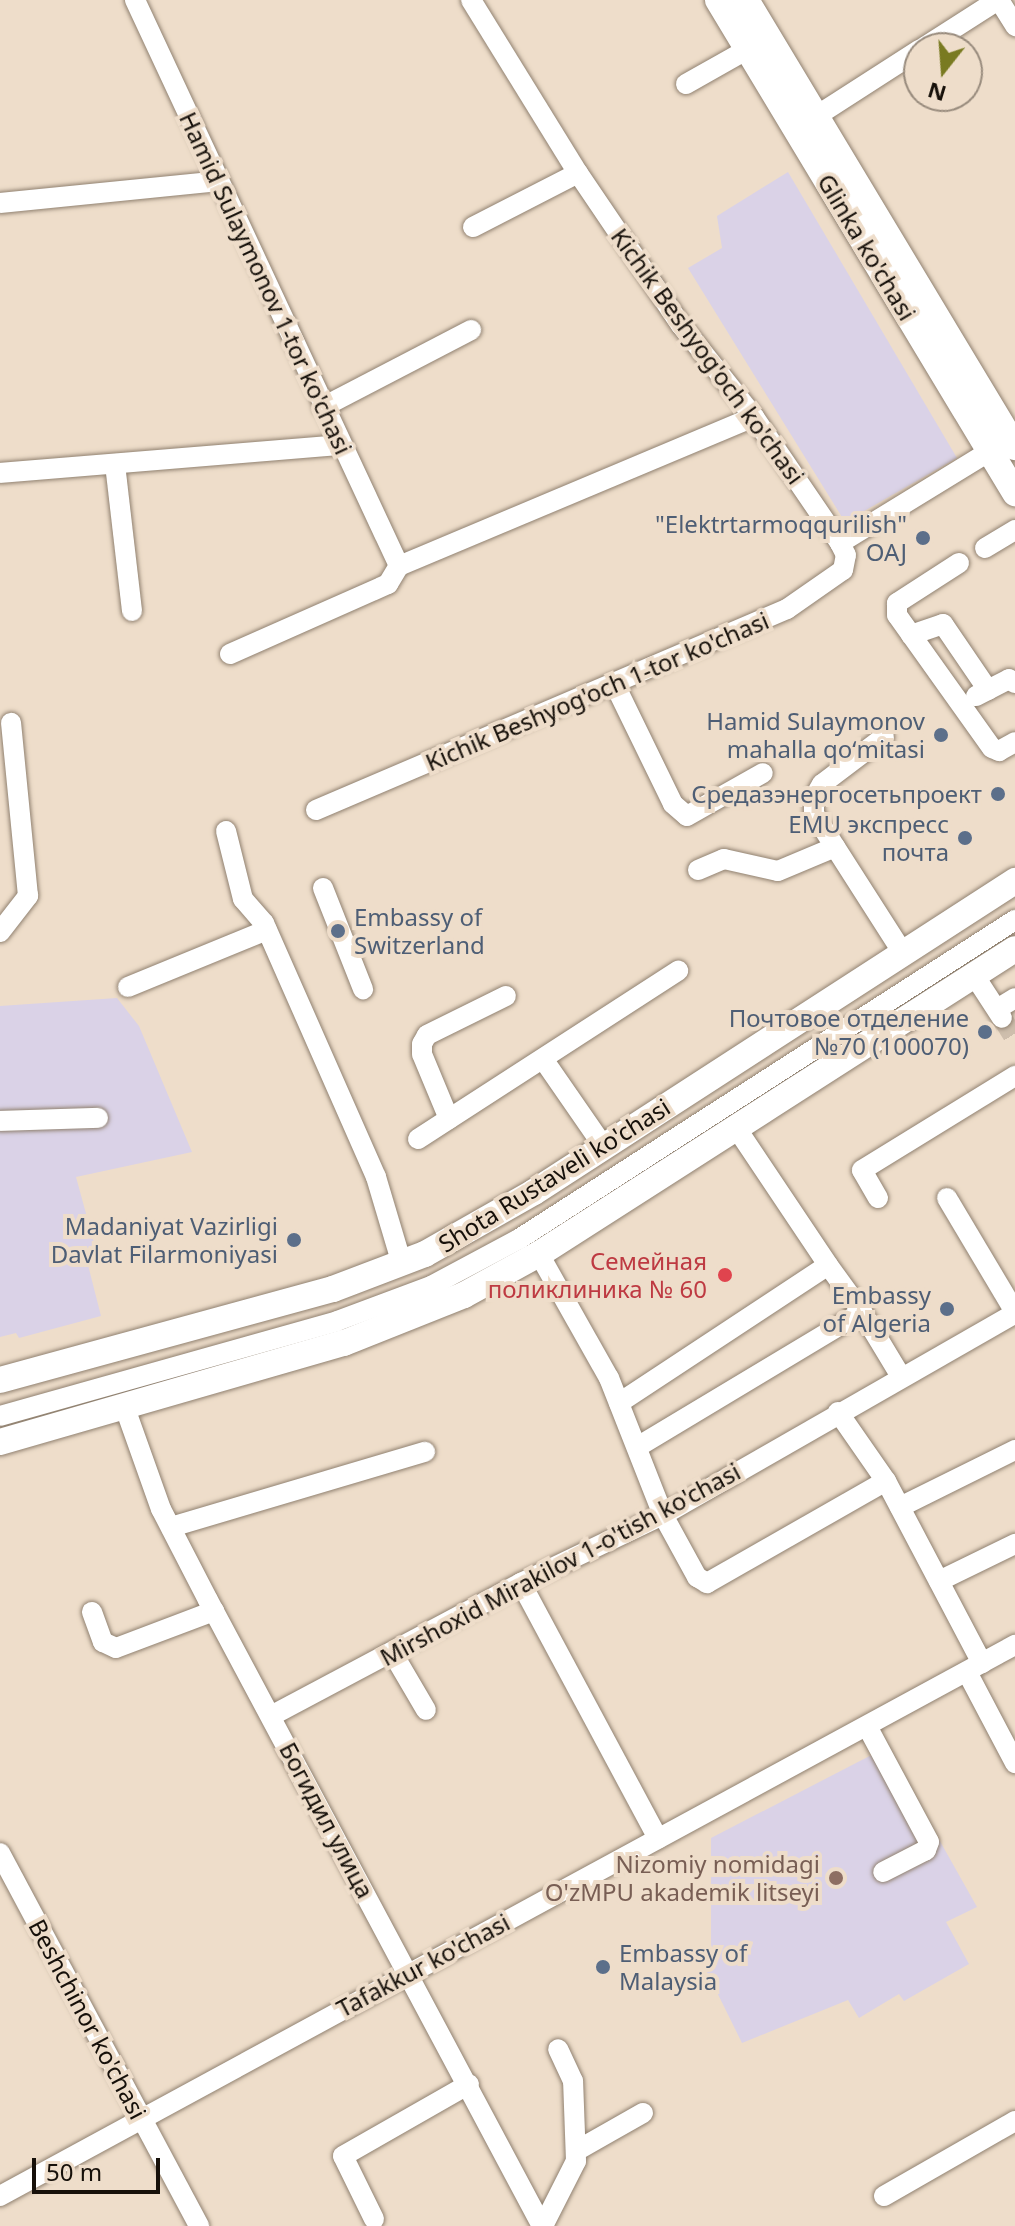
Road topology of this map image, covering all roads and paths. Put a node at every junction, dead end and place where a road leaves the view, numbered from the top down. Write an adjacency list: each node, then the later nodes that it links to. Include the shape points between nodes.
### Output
1 (135, 0): 13 (street, Hamid Sulaymonov 1-tor ko'chasi)
2 (471, 0): 12 (street, Kichik Beshyog'och ko'chasi)
3 (718, 0): 8 (main road, Glinka ko'chasi)
4 (746, 0): 11 (main road, Glinka ko'chasi)
5 (998, 0): 6 (street); 7 (street)
6 (1015, 26)
7 (948, 32)
8 (748, 49): 10 (street); 11 (main road, Glinka ko'chasi)
9 (903, 60): 11 (street)
10 (686, 84)
11 (806, 122): 20 (main road, Glinka ko'chasi)
12 (578, 173): 15 (street); 18 (street, Kichik Beshyog'och ko'chasi, via 681,325)
13 (219, 181): 14 (street); 17 (street, Hamid Sulaymonov 1-tor ko'chasi)
14 (0, 203)
15 (473, 227)
16 (471, 330): 17 (street)
17 (323, 407): 19 (street, Hamid Sulaymonov 1-tor ko'chasi)
18 (754, 417): 25 (street, Kichik Beshyog'och ko'chasi); 28 (street)
19 (341, 445): 21 (street); 28 (street, Hamid Sulaymonov 1-tor ko'chasi)
20 (1005, 445): 23 (main road, Glinka ko'chasi); 25 (street)
21 (115, 464): 22 (street); 29 (street)
22 (0, 473)
23 (1015, 493)
24 (1015, 530): 26 (street)
25 (840, 543): 33 (street, Kichik Beshyog'och 1-tor ko'chasi, via 846,555 843,570 812,593)
26 (985, 548)
27 (959, 563): 30 (street, via 897,603 897,615)
28 (399, 566): 31 (street, via 388,584)
29 (132, 611)
30 (911, 635): 34 (street, via 943,624); 35 (street)
31 (230, 654)
32 (1015, 683): 34 (street, via 1009,679)
33 (615, 685): 39 (street, via 673,804 687,816); 40 (street, Kichik Beshyog'och 1-tor ko'chasi)
34 (988, 690): 35 (street)
35 (962, 703): 38 (street, via 992,748 999,751)
36 (11, 723): 49 (street, via 28,896)
37 (884, 737): 42 (street, via 822,784 814,798 814,814)
38 (1015, 742)
39 (763, 773)
40 (316, 810)
41 (226, 831): 48 (street, via 243,899)
42 (835, 847): 43 (street, via 778,871 724,859); 51 (street)
43 (698, 870)
44 (1015, 881): 51 (main road, Shota Rustaveli ko'chasi)
45 (323, 888): 55 (street)
46 (1015, 909): 76 (street, via 512,1232 447,1267 338,1310)
47 (1015, 920): 79 (street, via 519,1239 443,1280 337,1321)
48 (267, 930): 54 (street); 69 (street, via 376,1177)
49 (0, 932)
50 (1015, 949): 53 (main road)
51 (903, 953): 65 (main road, Shota Rustaveli ko'chasi)
52 (678, 971): 58 (street)
53 (974, 975): 57 (street, via 1000,1014); 63 (main road)
54 (128, 987)
55 (363, 989)
56 (506, 996): 61 (street, via 427,1035 422,1044)
57 (1015, 998)
58 (543, 1059): 61 (street); 65 (street)
59 (1015, 1076): 66 (street, via 862,1170)
60 (98, 1118): 62 (street)
61 (449, 1119): 64 (street)
62 (0, 1121)
63 (737, 1129): 68 (main road); 70 (street)
64 (418, 1139)
65 (604, 1147): 69 (main road, Shota Rustaveli ko'chasi, via 469,1231)
66 (878, 1198)
67 (947, 1198): 72 (street)
68 (539, 1254): 75 (street); 77 (main road, via 396,1324)
69 (402, 1264): 74 (main road, Shota Rustaveli ko'chasi, via 333,1289)
70 (828, 1265): 71 (street); 75 (street)
71 (862, 1312): 73 (street); 81 (street)
72 (1015, 1313): 73 (street, Mirshoxid Mirakilov 1-o'tish ko'chasi)
73 (900, 1375): 78 (street, Mirshoxid Mirakilov 1-o'tish ko'chasi)
74 (0, 1380)
75 (619, 1403): 81 (street)
76 (0, 1405)
77 (125, 1408): 80 (main road); 87 (street, Богидил улица)
78 (838, 1412): 84 (street); 86 (street, Mirshoxid Mirakilov 1-o'tish ko'chasi)
79 (0, 1416)
80 (0, 1442)
81 (639, 1446): 86 (street)
82 (1015, 1450): 85 (street)
83 (425, 1452): 87 (street)
84 (886, 1481): 85 (street); 86 (street, via 707,1583 697,1577)
85 (900, 1507): 89 (street)
86 (663, 1515): 90 (street, Mirshoxid Mirakilov 1-o'tish ko'chasi)
87 (171, 1527): 91 (street, Богидил улица)
88 (1015, 1544): 89 (street)
89 (939, 1581): 95 (street)
90 (521, 1583): 94 (street, Mirshoxid Mirakilov 1-o'tish ko'chasi); 100 (street)
91 (214, 1611): 92 (street, via 116,1648 103,1642); 97 (street, Богидил улица)
92 (92, 1612)
93 (1015, 1645): 95 (street, Tafakkur ko'chasi)
94 (392, 1652): 96 (street); 97 (street, Mirshoxid Mirakilov 1-o'tish ko'chasi)
95 (975, 1667): 98 (street, Tafakkur ko'chasi); 99 (street)
96 (426, 1710)
97 (271, 1716): 103 (street, Богидил улица)
98 (868, 1728): 100 (street, Tafakkur ko'chasi); 102 (street, via 929,1842 926,1850)
99 (1015, 1763)
100 (658, 1839): 103 (street, Tafakkur ko'chasi)
101 (3, 1866): 107 (street, Beshchinor ko'chasi)
102 (883, 1872)
103 (409, 1972): 105 (street, Богидил улица); 107 (street, Tafakkur ko'chasi)
104 (558, 2049): 109 (street, via 573,2081)
105 (469, 2084): 112 (street, via 343,2156); 114 (street, Богидил улица)
106 (643, 2113): 109 (street)
107 (141, 2119): 110 (street, Tafakkur ko'chasi); 113 (street, Beshchinor ko'chasi)
108 (1015, 2121): 111 (street)
109 (576, 2151): 114 (street, via 576,2161)
110 (0, 2196)
111 (884, 2196)
112 (374, 2219)
113 (199, 2226)
114 (542, 2226)

